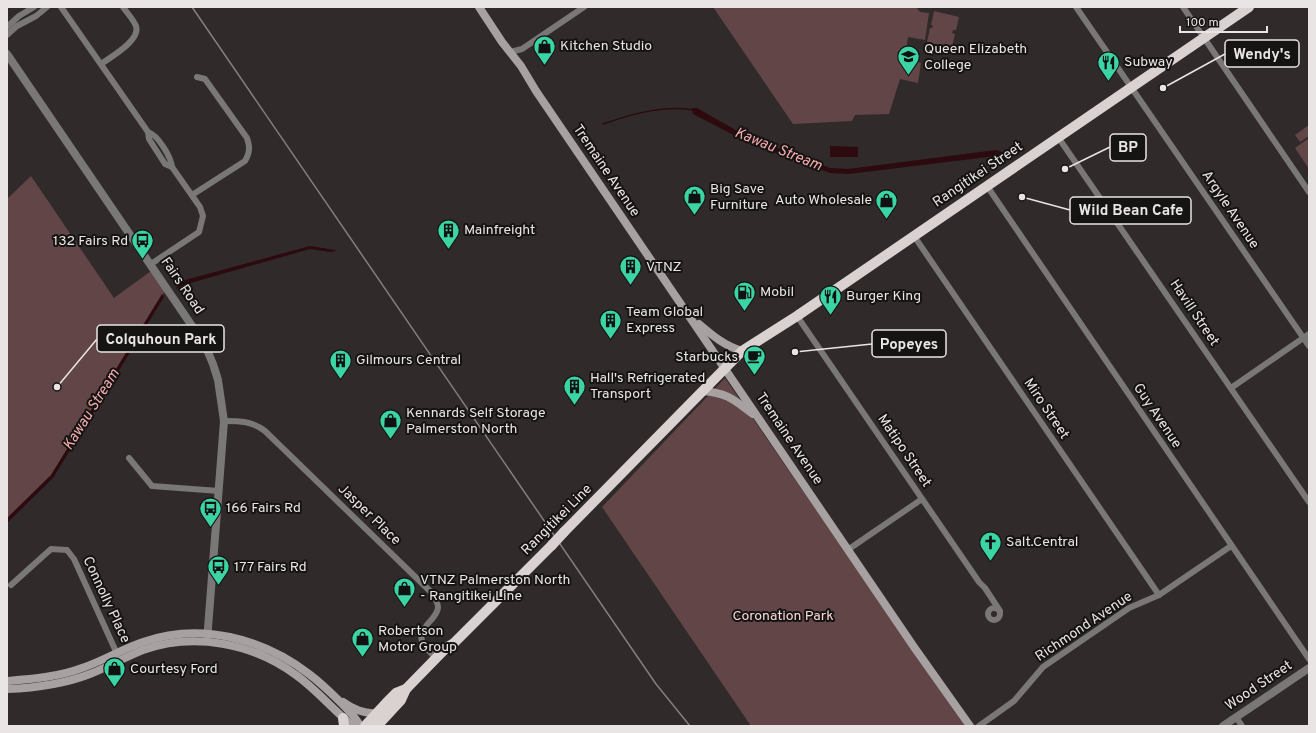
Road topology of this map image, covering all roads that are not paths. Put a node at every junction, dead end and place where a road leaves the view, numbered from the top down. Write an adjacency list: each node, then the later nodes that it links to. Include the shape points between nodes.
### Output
1 (34, 7): 10 (street)
2 (47, 7): 11 (street)
3 (61, 7): 15 (street)
4 (123, 7): 15 (street, via 136,26 135,36)
5 (479, 7): 13 (main road, Tremaine Avenue)
6 (584, 7): 13 (street, via 522,49)
7 (1076, 7): 17 (street, Argyle Avenue)
8 (1183, 7): 12 (street)
9 (1248, 7): 12 (highway, Rangitikei Street)
10 (7, 27)
11 (7, 35)
12 (1204, 38): 17 (highway, Rangitikei Street); 20 (street)
13 (510, 52): 25 (main road, Tremaine Avenue)
14 (7, 54): 23 (street, Fairs Road)
15 (101, 64): 21 (street, via 148,132 153,134 171,159 172,167)
16 (197, 77): 21 (street, via 205,79 250,146 245,161)
17 (1131, 87): 18 (highway, Rangitikei Street); 26 (street, Argyle Avenue)
18 (1058, 137): 19 (highway, Rangitikei Street); 30 (street, Havill Street)
19 (986, 186): 22 (highway, Rangitikei Street); 38 (street, Guy Avenue)
20 (1309, 192)
21 (192, 195): 23 (street, via 203,216 199,232)
22 (914, 236): 24 (highway, Rangitikei Street); 41 (street, Miro Street)
23 (151, 264): 33 (street, Fairs Road, via 205,345 218,380)
24 (797, 316): 28 (highway, Rangitikei Street); 36 (street, Matipo Street)
25 (691, 317): 28 (main road, via 721,342); 29 (main road, Tremaine Avenue)
26 (1306, 336): 27 (street, Argyle Avenue); 30 (street)
27 (1309, 346)
28 (742, 352): 29 (highway, Rangitikei Street)
29 (725, 368): 31 (highway, Rangitikei Line); 32 (main road, Tremaine Avenue)
30 (1231, 388): 37 (street, Havill Street)
31 (703, 391): 32 (main road, via 726,395); 47 (highway, Rangitikei Line, bridge, via 552,545)
32 (758, 418): 39 (main road, Tremaine Avenue)
33 (224, 421): 35 (street, Fairs Road); 47 (street, Jasper Place, via 256,424 265,431 434,595 437,611 423,630 421,639)
34 (129, 458): 35 (street, via 152,486)
35 (219, 491): 45 (street, Fairs Road)
36 (922, 499): 39 (street); 42 (street, Matipo Street)
37 (1309, 502)
38 (1231, 546): 41 (street, Richmond Avenue); 48 (street, Guy Avenue)
39 (848, 549): 63 (main road, Tremaine Avenue)
40 (11, 586): 46 (street, Connolly Place, via 51,549 66,550 74,558)
41 (1159, 595): 64 (street, Richmond Avenue, via 1129,608 1043,667 1014,701)
42 (993, 599): 43 (street); 44 (street, Matipo Street)
43 (993, 608): 44 (street); 44 (street, via 988,615 991,620 999,619)
44 (1000, 611)
45 (208, 638): 46 (main road, via 187,633 161,637 145,641); 50 (main road, via 237,638 269,649 288,659); 52 (main road, via 264,656 286,667)
46 (119, 656): 51 (main road, via 57,675); 53 (main road, via 90,674 59,683)
47 (436, 658): 54 (highway, Rangitikei Line)
48 (1309, 659)
49 (1309, 668): 57 (street, Wood Street)
50 (315, 679): 52 (main road); 55 (main road)
51 (7, 681)
52 (309, 685): 58 (main road)
53 (7, 689)
54 (406, 689): 56 (highway, Rangitikei Line, via 396,692); 62 (highway, Rangitikei Line, via 401,700)
55 (332, 694): 56 (main road, via 361,711); 60 (main road)
56 (376, 713): 61 (highway, Rangitikei Line)
57 (1236, 717): 65 (street, Wood Street); 66 (street)
58 (344, 722): 59 (main road)
59 (353, 726)
60 (360, 726)
61 (365, 726)
62 (377, 726)
63 (970, 726)
64 (978, 726)
65 (1223, 726)
66 (1242, 726)

